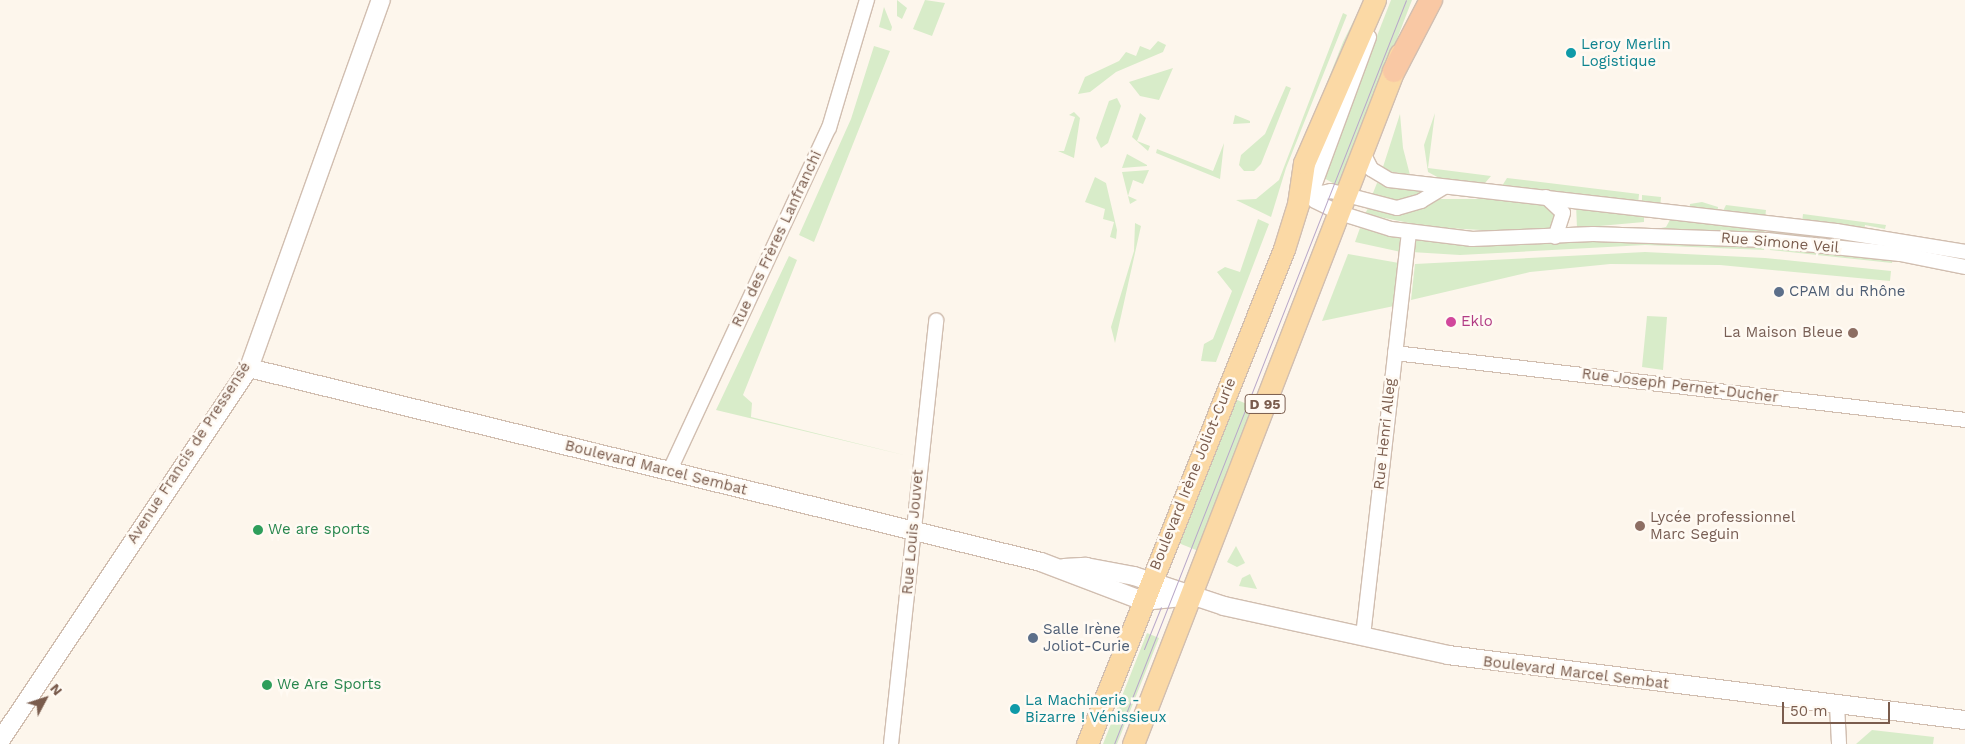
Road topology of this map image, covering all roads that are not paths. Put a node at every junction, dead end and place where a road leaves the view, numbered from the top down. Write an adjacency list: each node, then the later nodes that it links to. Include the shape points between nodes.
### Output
1 (381, 0): 21 (street, Avenue Francis de Pressensé)
2 (868, 0): 23 (street, Rue des Frères Lanfranchi, via 829,128)
3 (1375, 0): 11 (main road, Boulevard Irène Joliot-Curie / D 95, via 1304,163)
4 (1380, 0): 11 (street, Boulevard Irène Joliot-Curie)
5 (1420, 0): 7 (main road, D 95)
6 (1431, 0): 7 (highway)
7 (1394, 71): 8 (main road, D 95)
8 (1363, 153): 9 (street, Rue Simone Veil, via 1380,177); 12 (main road, D 95)
9 (1444, 187): 10 (street, Rue Simone Veil); 12 (street, via 1421,201 1397,208)
10 (1544, 196): 13 (street, Rue Simone Veil); 16 (street, via 1563,214)
11 (1305, 198): 12 (street); 12 (street); 26 (main road, Boulevard Irène Joliot-Curie / D 95)
12 (1343, 204): 14 (street, Rue Simone Veil); 27 (main road, D 95)
13 (1666, 213): 15 (street, Rue Simone Veil, via 1659,225); 17 (street, Rue Simone Veil, via 1836,231)
14 (1409, 232): 16 (street, Rue Simone Veil, via 1472,238); 20 (street, Rue Henri Alleg)
15 (1594, 234): 16 (street, Rue Simone Veil); 18 (street, Rue Simone Veil, via 1767,240 1900,254)
16 (1555, 236)
17 (1965, 252)
18 (1965, 266)
19 (936, 320): 24 (street, Rue Louis Jouvet)
20 (1395, 353): 22 (street, Rue Joseph Pernet-Ducher); 29 (street, Rue Henri Alleg)
21 (249, 368): 23 (street, Boulevard Marcel Sembat); 32 (street, Avenue Francis de Pressensé)
22 (1965, 420)
23 (669, 472): 24 (street, Boulevard Marcel Sembat)
24 (913, 530): 25 (street, Boulevard Marcel Sembat); 33 (street, Rue Louis Jouvet)
25 (1064, 568): 26 (street, Boulevard Marcel Sembat, via 1086,567); 28 (street, Boulevard Marcel Sembat)
26 (1150, 580): 27 (street, Boulevard Marcel Sembat); 28 (main road, Boulevard Irène Joliot-Curie / D 95)
27 (1192, 596): 28 (street, Boulevard Marcel Sembat); 29 (street, Boulevard Marcel Sembat); 35 (main road, D 95)
28 (1143, 601): 34 (main road, Boulevard Irène Joliot-Curie / D 95)
29 (1362, 636): 30 (street, Boulevard Marcel Sembat, via 1510,665)
30 (1837, 706): 31 (street, Boulevard Marcel Sembat); 36 (street)
31 (1965, 720)
32 (0, 741)
33 (890, 744)
34 (1087, 744)
35 (1133, 744)
36 (1839, 744)

